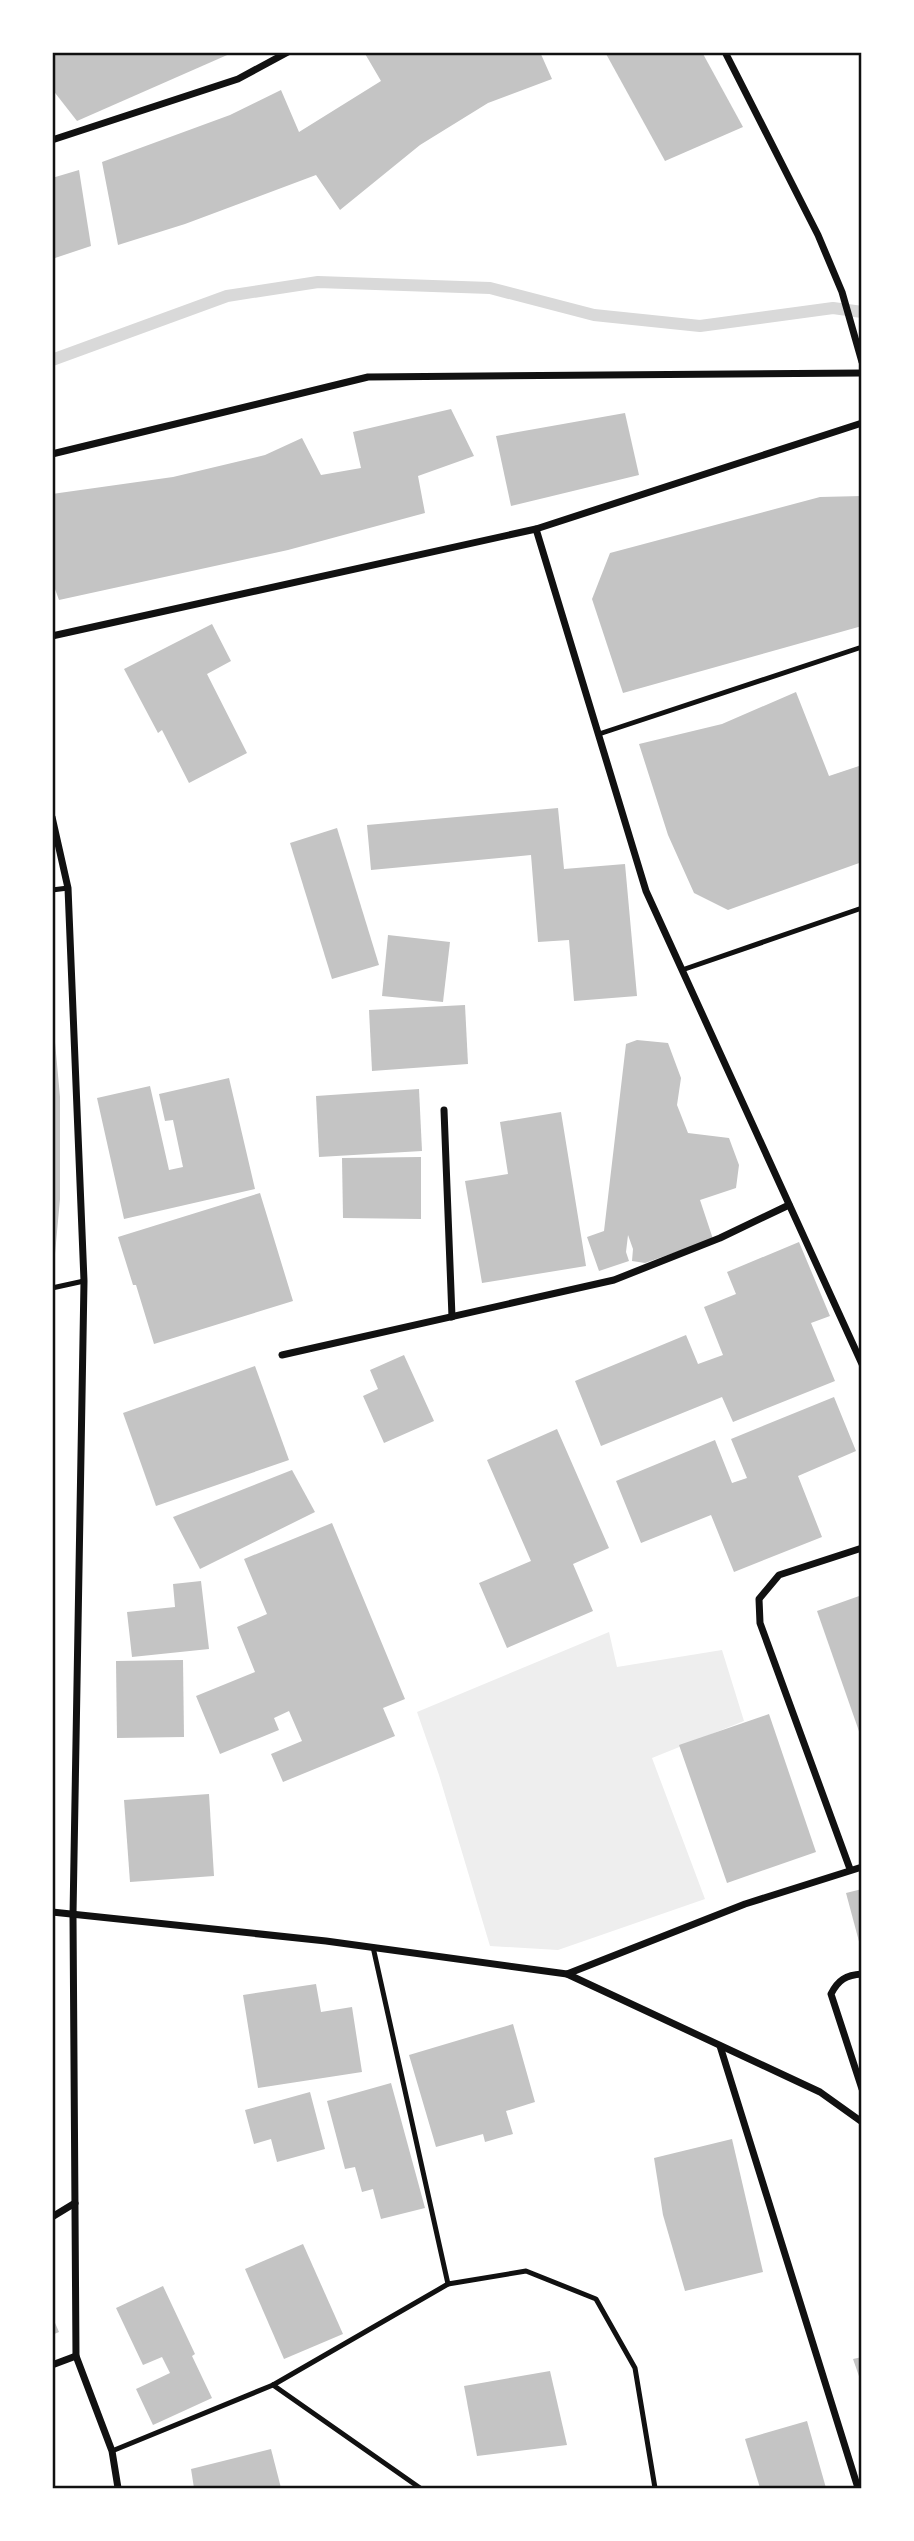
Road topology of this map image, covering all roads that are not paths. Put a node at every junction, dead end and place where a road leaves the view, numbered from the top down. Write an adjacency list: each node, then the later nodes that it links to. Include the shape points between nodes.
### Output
1 (288, 52): 3 (street, via 239,79)
2 (725, 52): 4 (street, via 818,235 842,292)
3 (52, 140)
4 (862, 362)
5 (862, 373): 7 (street, via 368,377)
6 (862, 423): 8 (street)
7 (52, 454)
8 (536, 529): 9 (street); 11 (street)
9 (52, 636)
10 (862, 646): 11 (lane)
11 (599, 734): 16 (street, via 646,891)
12 (52, 817): 13 (street)
13 (68, 888): 14 (lane); 19 (street)
14 (52, 890)
15 (862, 908): 16 (lane)
16 (682, 970): 18 (street)
17 (444, 1110): 21 (street)
18 (789, 1205): 21 (street, via 614,1280); 23 (street)
19 (84, 1281): 20 (lane); 28 (street)
20 (52, 1288)
21 (452, 1317): 22 (street)
22 (282, 1355)
23 (862, 1364)
24 (862, 1548): 26 (street, via 779,1575 759,1599 760,1623)
25 (862, 1867): 26 (street)
26 (850, 1869): 30 (street, via 745,1904)
27 (52, 1912): 28 (street)
28 (73, 1915): 29 (street); 35 (street)
29 (373, 1947): 30 (street); 37 (lane)
30 (567, 1974): 32 (street)
31 (862, 1974): 33 (street, via 837,1982 831,1994)
32 (720, 2046): 34 (street, via 820,2092); 45 (street)
33 (862, 2089)
34 (862, 2122)
35 (75, 2203): 36 (street); 38 (street)
36 (52, 2217)
37 (448, 2284): 40 (lane); 44 (lane, via 526,2272 596,2299 635,2368)
38 (76, 2356): 39 (street); 41 (street)
39 (52, 2365)
40 (273, 2385): 41 (lane); 43 (lane)
41 (112, 2451): 42 (street)
42 (118, 2488)
43 (420, 2488)
44 (655, 2488)
45 (858, 2488)

